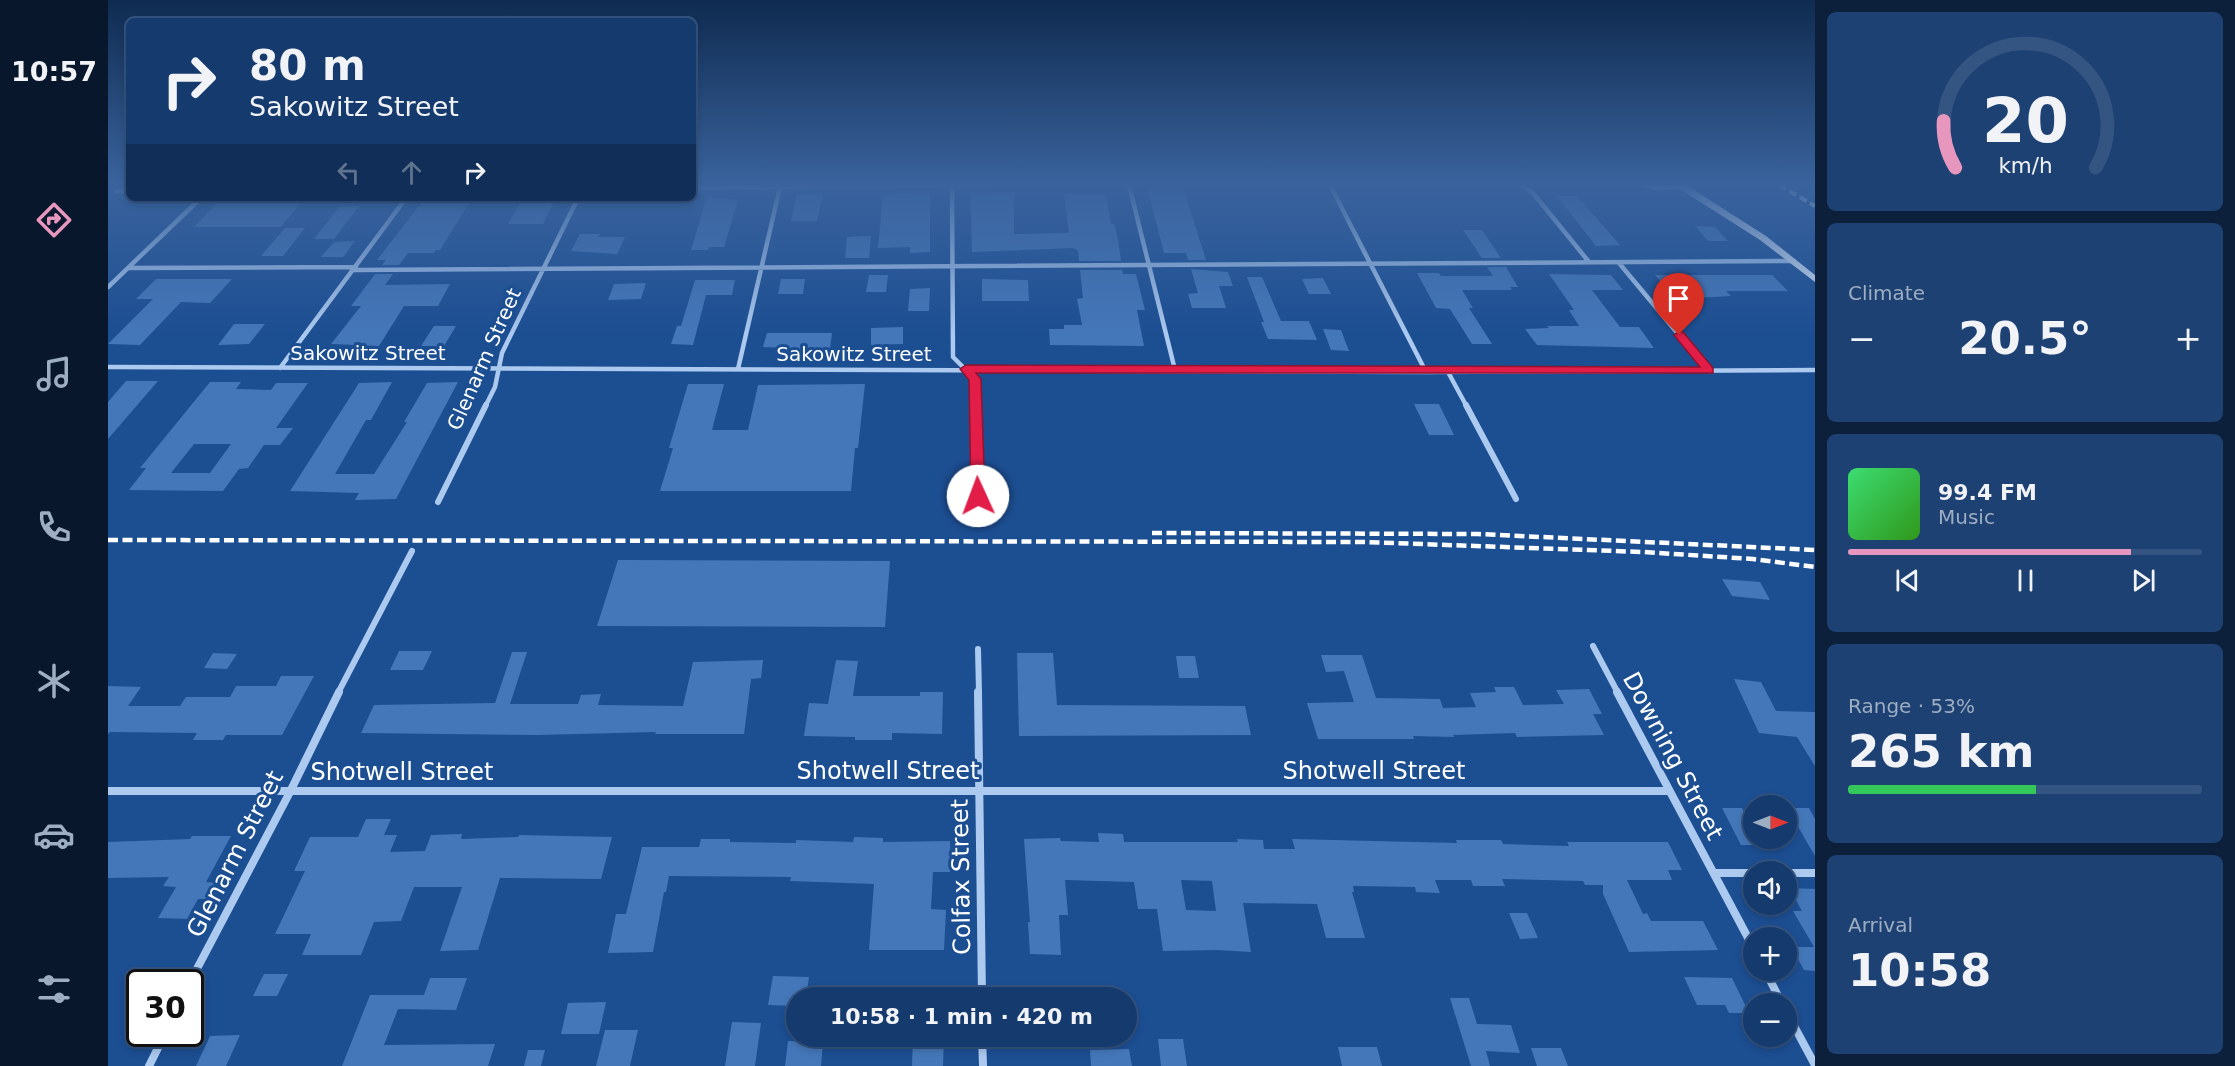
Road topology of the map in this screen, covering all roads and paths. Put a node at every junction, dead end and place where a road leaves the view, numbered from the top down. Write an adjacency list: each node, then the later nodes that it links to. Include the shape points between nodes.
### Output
1 (163, 235): 15 (street)
2 (379, 235): 16 (street)
3 (560, 235): 18 (street, Glenarm Street)
4 (770, 235): 19 (street)
5 (953, 235): 17 (street)
6 (1141, 235): 14 (street)
7 (1355, 235): 13 (street)
8 (1567, 235): 11 (street)
9 (1758, 235): 10 (main road)
10 (1794, 261): 12 (street); 20 (main road)
11 (1589, 262): 12 (street); 13 (street)
12 (1619, 263): 28 (street)
13 (1370, 264): 14 (street); 30 (street)
14 (1148, 265): 17 (street); 27 (street)
15 (128, 268): 16 (street); 21 (street)
16 (355, 268): 18 (street); 23 (street)
17 (954, 268): 19 (street); 26 (street, via 953,357)
18 (544, 269): 19 (street); 24 (street, Glenarm Street, via 502,353)
19 (762, 269): 25 (street)
20 (1815, 279)
21 (108, 287)
22 (108, 367): 23 (street, Sakowitz Street)
23 (280, 368): 24 (street, Sakowitz Street)
24 (501, 368): 25 (street, Sakowitz Street); 34 (street, Glenarm Street)
25 (738, 369): 26 (street, Sakowitz Street)
26 (966, 369): 27 (street, Sakowitz Street); 32 (street, via 975,379)
27 (1175, 370): 30 (street, Sakowitz Street)
28 (1709, 370): 29 (street, Sakowitz Street); 31 (street, Sakowitz Street)
29 (1815, 370)
30 (1426, 372): 31 (street, Sakowitz Street)
31 (1448, 372): 33 (street)
32 (978, 496)
33 (1516, 499)
34 (438, 502)
35 (412, 551): 41 (street, Glenarm Street)
36 (1593, 646): 40 (street, Downing Street)
37 (978, 649): 39 (street, Colfax Street)
38 (108, 791): 41 (street, Shotwell Street)
39 (980, 791): 40 (street, Shotwell Street); 41 (street, Shotwell Street); 48 (street, Colfax Street)
40 (1668, 791): 42 (street, Downing Street)
41 (290, 792): 47 (street, Glenarm Street)
42 (1714, 873): 43 (street); 46 (street, Downing Street)
43 (1743, 873)
44 (1797, 873): 45 (street)
45 (1815, 873)
46 (1743, 928)
47 (197, 969)
48 (982, 987)
49 (1797, 1031): 52 (street)
50 (158, 1047): 53 (street)
51 (982, 1047): 54 (street)
52 (1815, 1065)
53 (149, 1066)
54 (983, 1066)

